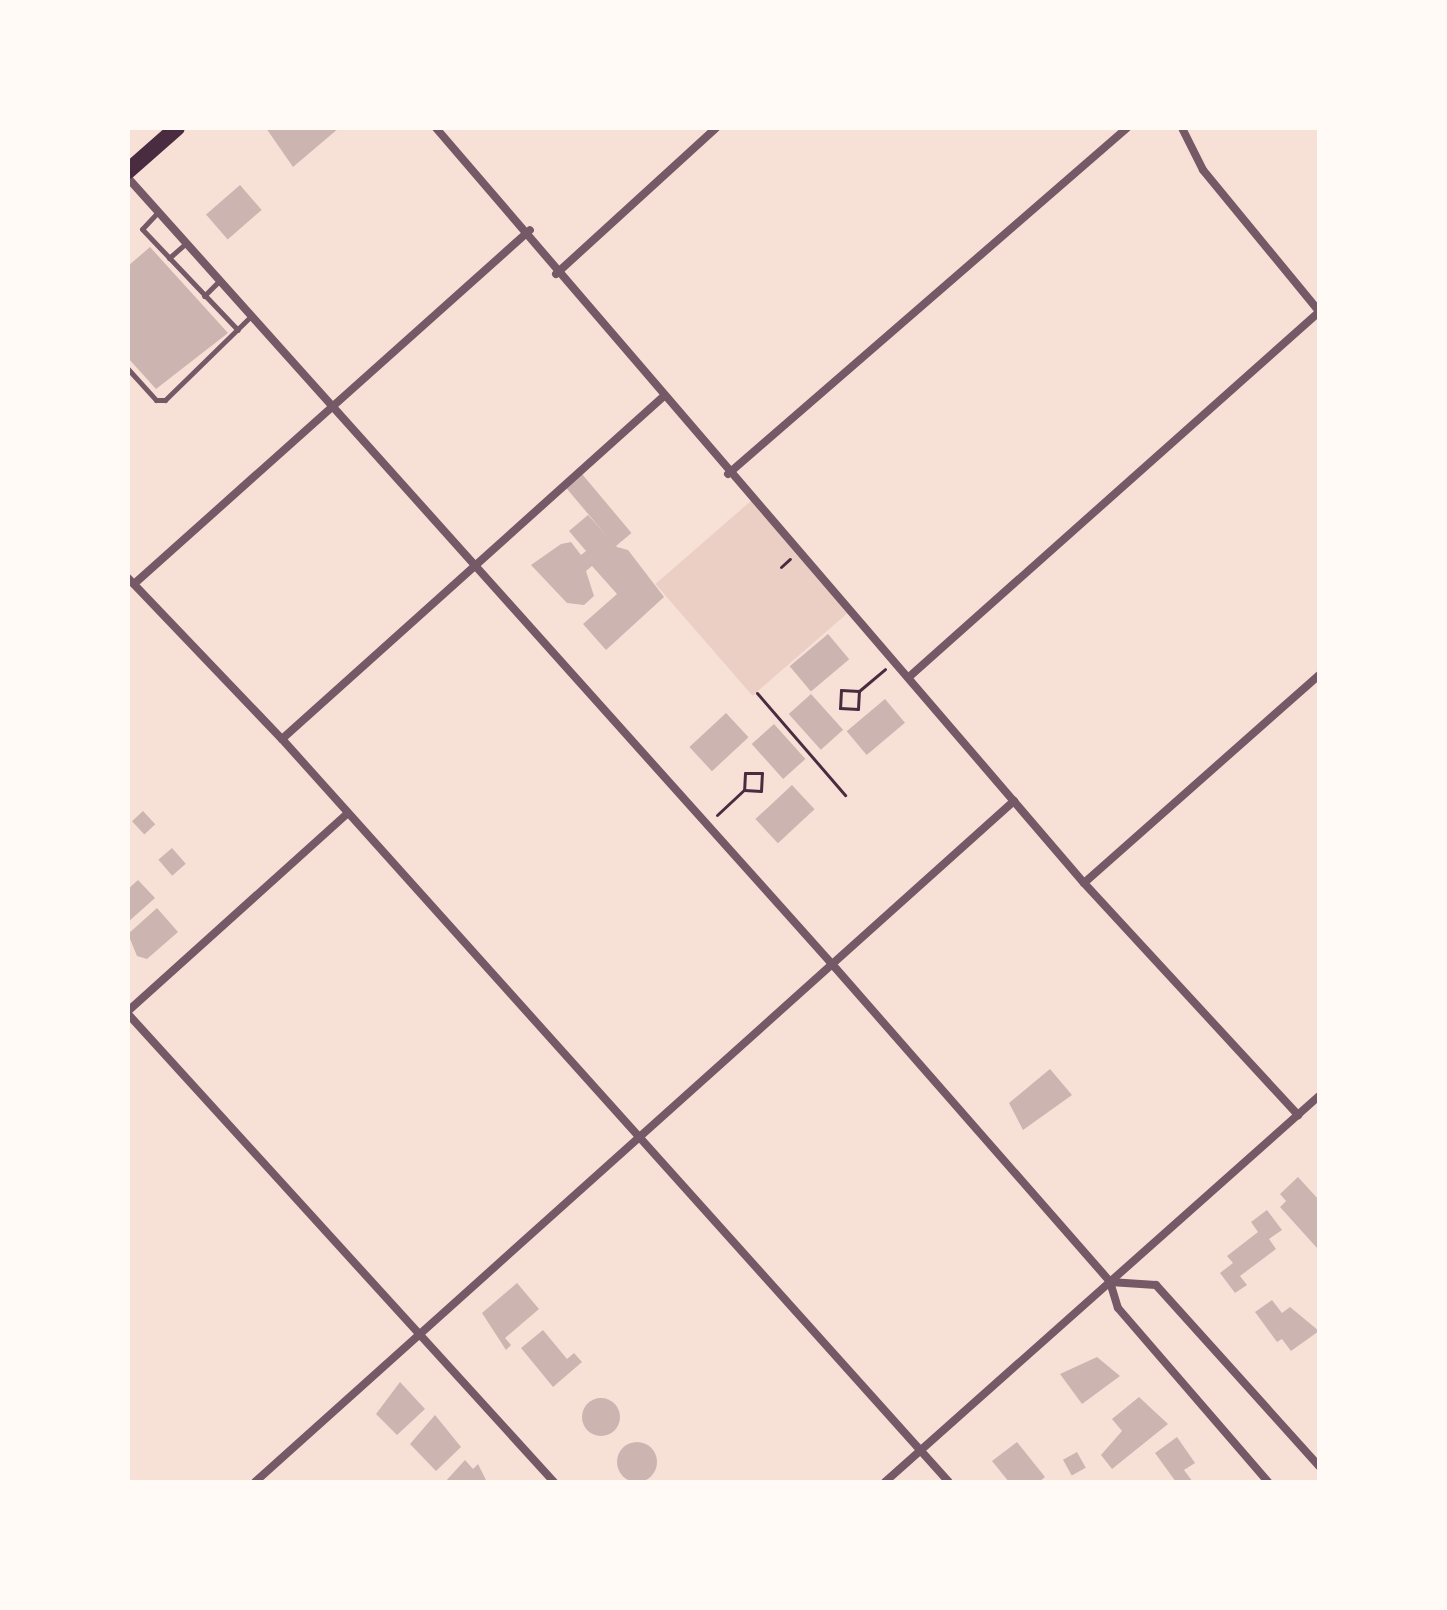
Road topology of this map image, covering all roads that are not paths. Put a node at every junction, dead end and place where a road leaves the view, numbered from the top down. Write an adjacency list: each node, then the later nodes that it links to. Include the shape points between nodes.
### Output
1 (177, 128): 6 (main road)
2 (436, 128): 9 (street)
3 (716, 128): 12 (street)
4 (1127, 128): 21 (street)
5 (1182, 128): 15 (street, via 1203,170)
6 (128, 171)
7 (128, 178): 8 (street)
8 (158, 212): 10 (street); 11 (lane, via 142,229)
9 (530, 230): 12 (street); 20 (street)
10 (185, 244): 11 (lane); 13 (street)
11 (169, 258): 14 (lane)
12 (556, 274): 19 (street)
13 (218, 282): 14 (lane); 16 (street)
14 (204, 296): 17 (lane)
15 (1319, 311): 25 (street)
16 (249, 318): 17 (lane); 20 (street)
17 (238, 330): 18 (lane, via 165,400 156,400)
18 (128, 369)
19 (664, 396): 21 (street); 22 (street)
20 (329, 410): 22 (street); 23 (street)
21 (728, 474): 25 (street)
22 (471, 564): 26 (street); 30 (street)
23 (131, 581): 26 (street)
24 (1319, 675): 29 (street)
25 (909, 677): 27 (street)
26 (282, 739): 28 (street)
27 (1014, 801): 29 (street); 30 (street)
28 (347, 814): 31 (street); 34 (street)
29 (1084, 883): 33 (street)
30 (832, 964): 34 (street); 35 (street)
31 (128, 1012): 36 (street)
32 (1319, 1096): 33 (street)
33 (1298, 1115): 35 (street)
34 (637, 1140): 36 (street); 37 (street)
35 (1110, 1282): 37 (street); 38 (street, via 1156,1285); 43 (street, via 1118,1308)
36 (420, 1334): 39 (street); 40 (street)
37 (922, 1449): 41 (street); 42 (street)
38 (1319, 1466)
39 (255, 1482)
40 (554, 1482)
41 (885, 1482)
42 (949, 1482)
43 (1268, 1482)

